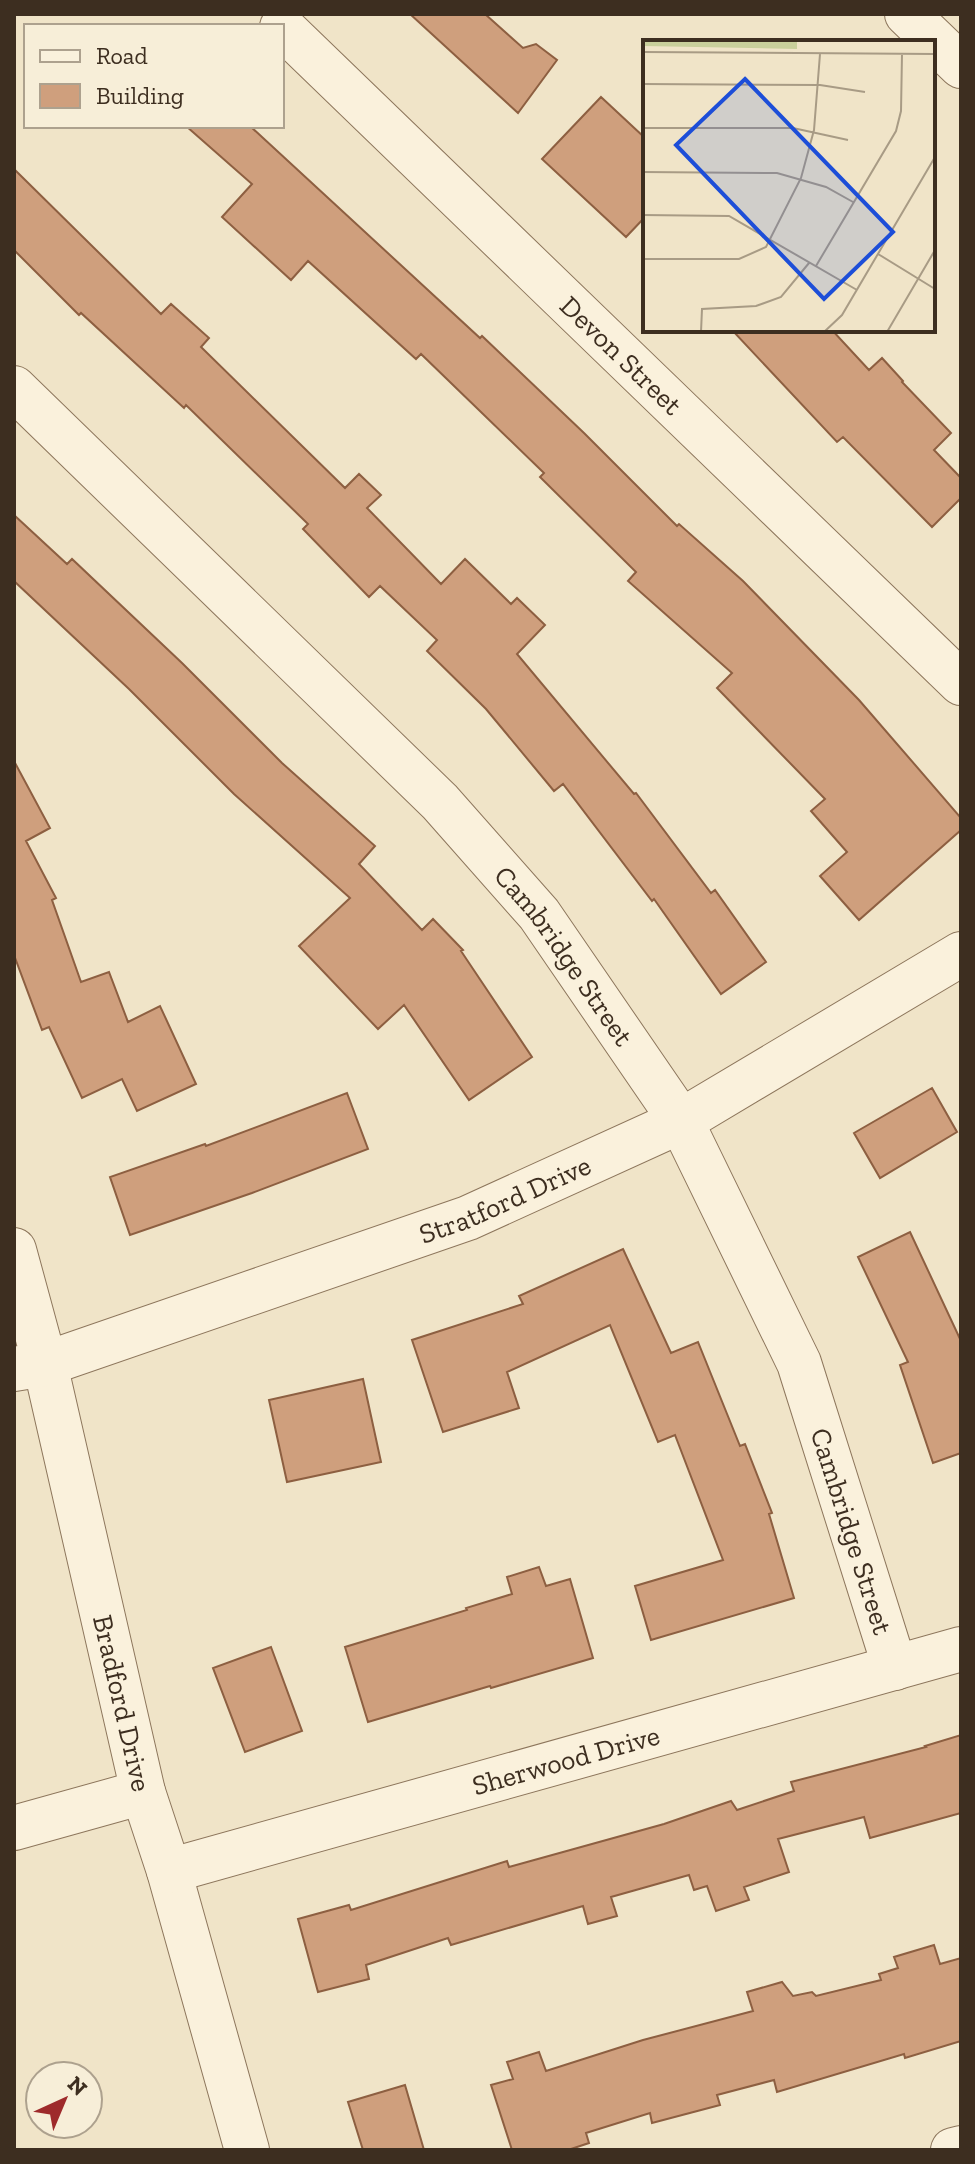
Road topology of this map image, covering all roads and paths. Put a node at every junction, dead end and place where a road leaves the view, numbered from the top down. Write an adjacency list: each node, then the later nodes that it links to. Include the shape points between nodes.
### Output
1 (907, 14): 3 (street)
2 (284, 28): 7 (street, Devon Street)
3 (934, 40)
4 (935, 41): 5 (street)
5 (961, 66)
6 (14, 388): 9 (street, Cambridge Street, via 440,802 539,914)
7 (961, 683)
8 (961, 954): 9 (street, Stratford Drive)
9 (681, 1121): 11 (street, Stratford Drive, via 468,1218); 13 (street, Cambridge Street, via 799,1363)
10 (14, 1250): 11 (street, Bradford Drive)
11 (29, 1366): 14 (street, Bradford Drive)
12 (961, 1649): 13 (street, Sherwood Drive)
13 (895, 1668): 16 (street, Sherwood Drive)
14 (143, 1792): 15 (street); 16 (street, Bradford Drive)
15 (14, 1828)
16 (169, 1871): 18 (street, Bradford Drive)
17 (961, 2148): 19 (street)
18 (247, 2150)
19 (953, 2150)

